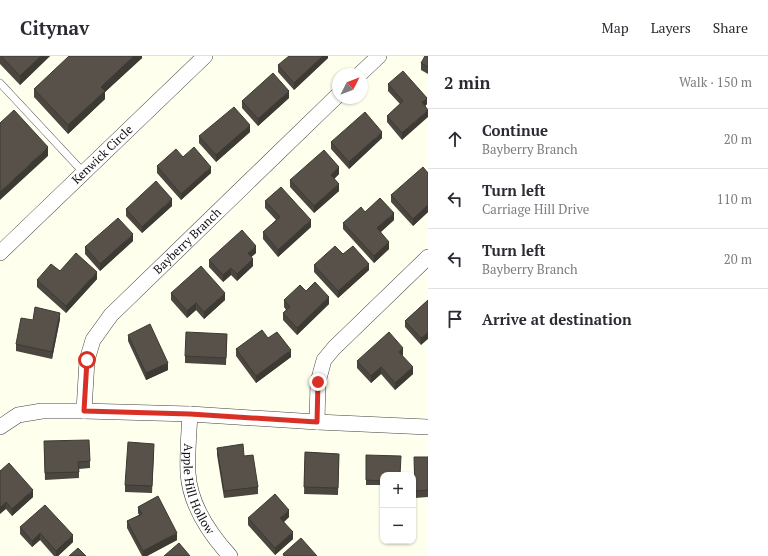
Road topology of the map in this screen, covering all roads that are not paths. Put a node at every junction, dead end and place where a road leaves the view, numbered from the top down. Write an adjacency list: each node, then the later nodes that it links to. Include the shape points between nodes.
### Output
1 (205, 56): 6 (street, Kenwick Circle)
2 (379, 56): 3 (street)
3 (366, 68)
4 (0, 83): 6 (lane)
5 (332, 101): 9 (street, Bayberry Branch, via 111,315 93,340 87,360)
6 (84, 173): 7 (street, Kenwick Circle)
7 (0, 253)
8 (428, 257): 11 (street, via 324,360 318,382)
9 (84, 411): 10 (street); 12 (street, via 42,411 18,415)
10 (190, 414): 11 (street); 14 (street, Apple Hill Hollow, via 188,473 194,498 202,519)
11 (317, 422): 13 (street)
12 (0, 427)
13 (428, 427)
14 (230, 556)

